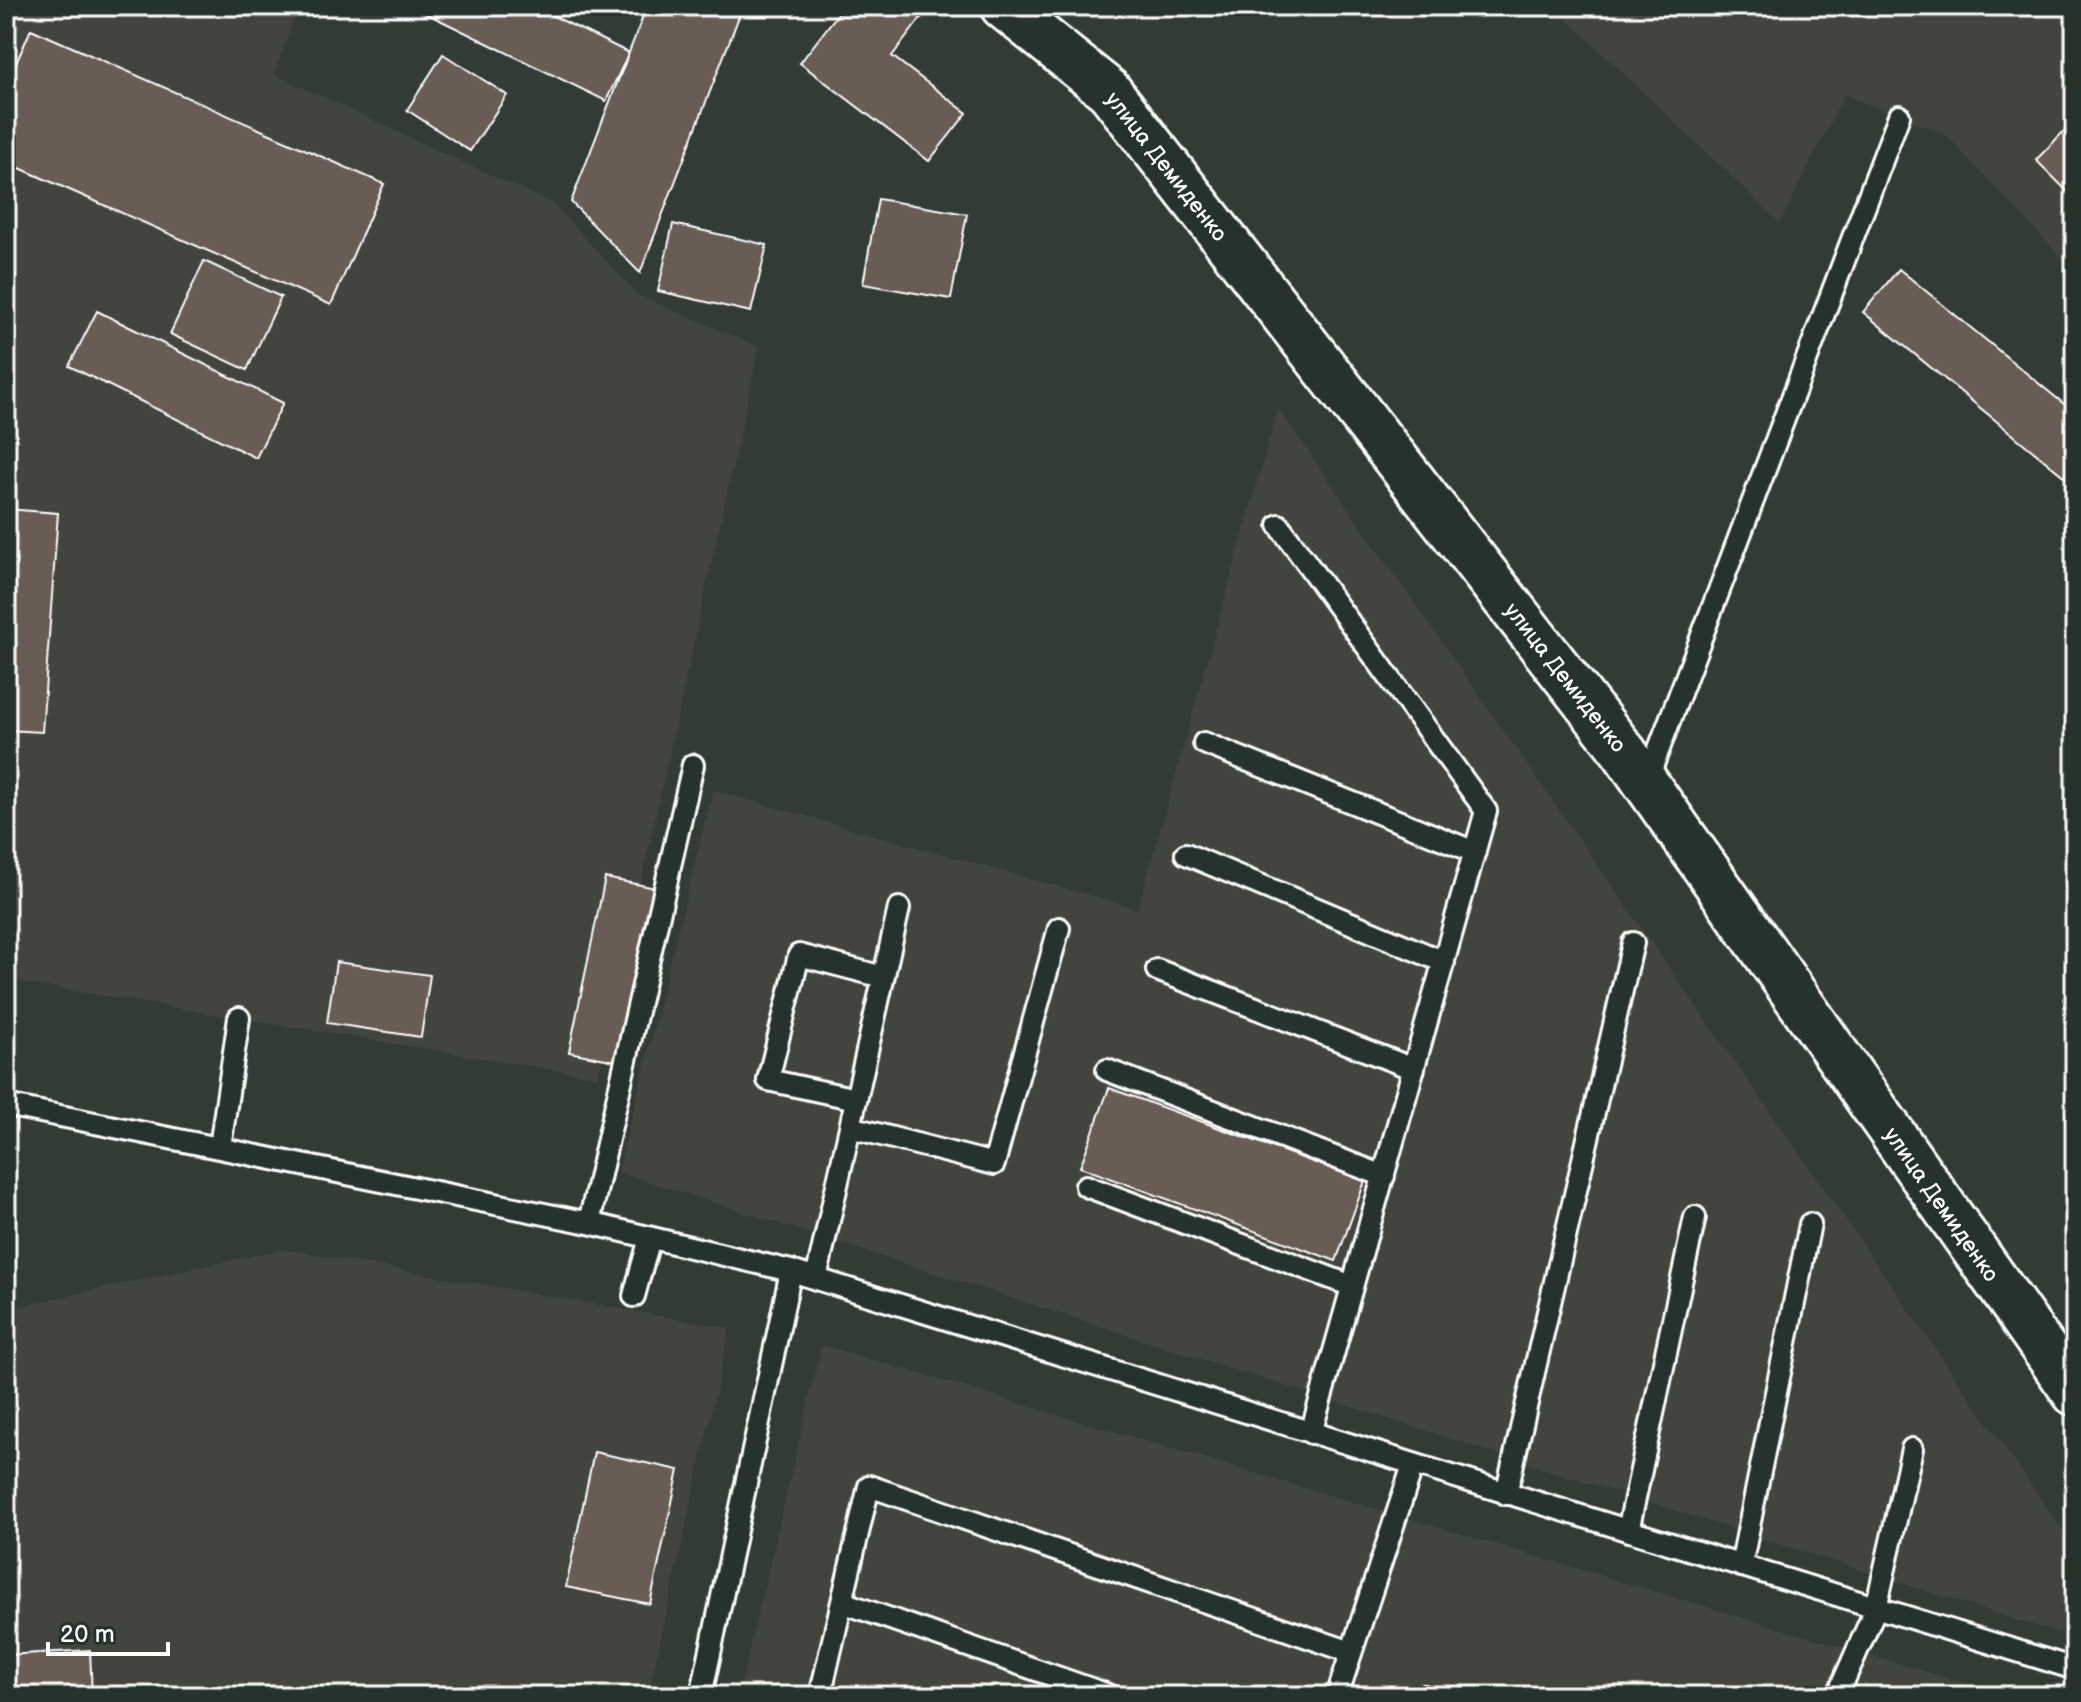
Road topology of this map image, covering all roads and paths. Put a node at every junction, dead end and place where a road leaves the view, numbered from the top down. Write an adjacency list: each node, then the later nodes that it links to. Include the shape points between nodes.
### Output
1 (1003, 6): 6 (main road, улица Демиденко, via 1109,91)
2 (1899, 116): 6 (lane)
3 (1279, 525): 7 (lane, via 1486,811)
4 (1204, 743): 7 (lane)
5 (693, 765): 25 (lane)
6 (1646, 783): 32 (main road, улица Демиденко)
7 (1475, 852): 12 (lane)
8 (1186, 854): 12 (lane)
9 (899, 908): 14 (lane)
10 (1059, 928): 20 (lane, via 994,1164)
11 (1633, 943): 36 (lane)
12 (1444, 962): 16 (lane)
13 (1157, 970): 16 (lane)
14 (883, 977): 18 (lane); 18 (lane, via 799,955 768,1080)
15 (239, 1018): 21 (lane)
16 (1414, 1069): 22 (lane)
17 (1107, 1070): 22 (lane)
18 (856, 1099): 20 (lane)
19 (6, 1105): 21 (lane)
20 (850, 1127): 29 (lane)
21 (220, 1147): 25 (lane)
22 (1384, 1176): 30 (lane)
23 (1086, 1186): 30 (lane)
24 (1695, 1217): 37 (lane)
25 (589, 1223): 27 (lane)
26 (1810, 1224): 38 (lane)
27 (650, 1238): 28 (lane); 31 (lane)
28 (791, 1271): 29 (lane); 43 (lane)
29 (816, 1279): 33 (lane)
30 (1352, 1286): 33 (lane)
31 (634, 1296)
32 (2075, 1393)
33 (1311, 1433): 35 (lane)
34 (1912, 1449): 40 (lane)
35 (1413, 1465): 36 (lane); 41 (lane)
36 (1506, 1494): 37 (lane)
37 (1628, 1531): 38 (lane)
38 (1741, 1566): 40 (lane)
39 (842, 1602): 41 (lane, via 869,1486); 44 (lane); 45 (lane)
40 (1876, 1608): 42 (lane); 47 (lane)
41 (1351, 1652): 46 (lane)
42 (2075, 1669)
43 (701, 1696)
44 (820, 1696)
45 (1111, 1696)
46 (1337, 1696)
47 (1837, 1696)

